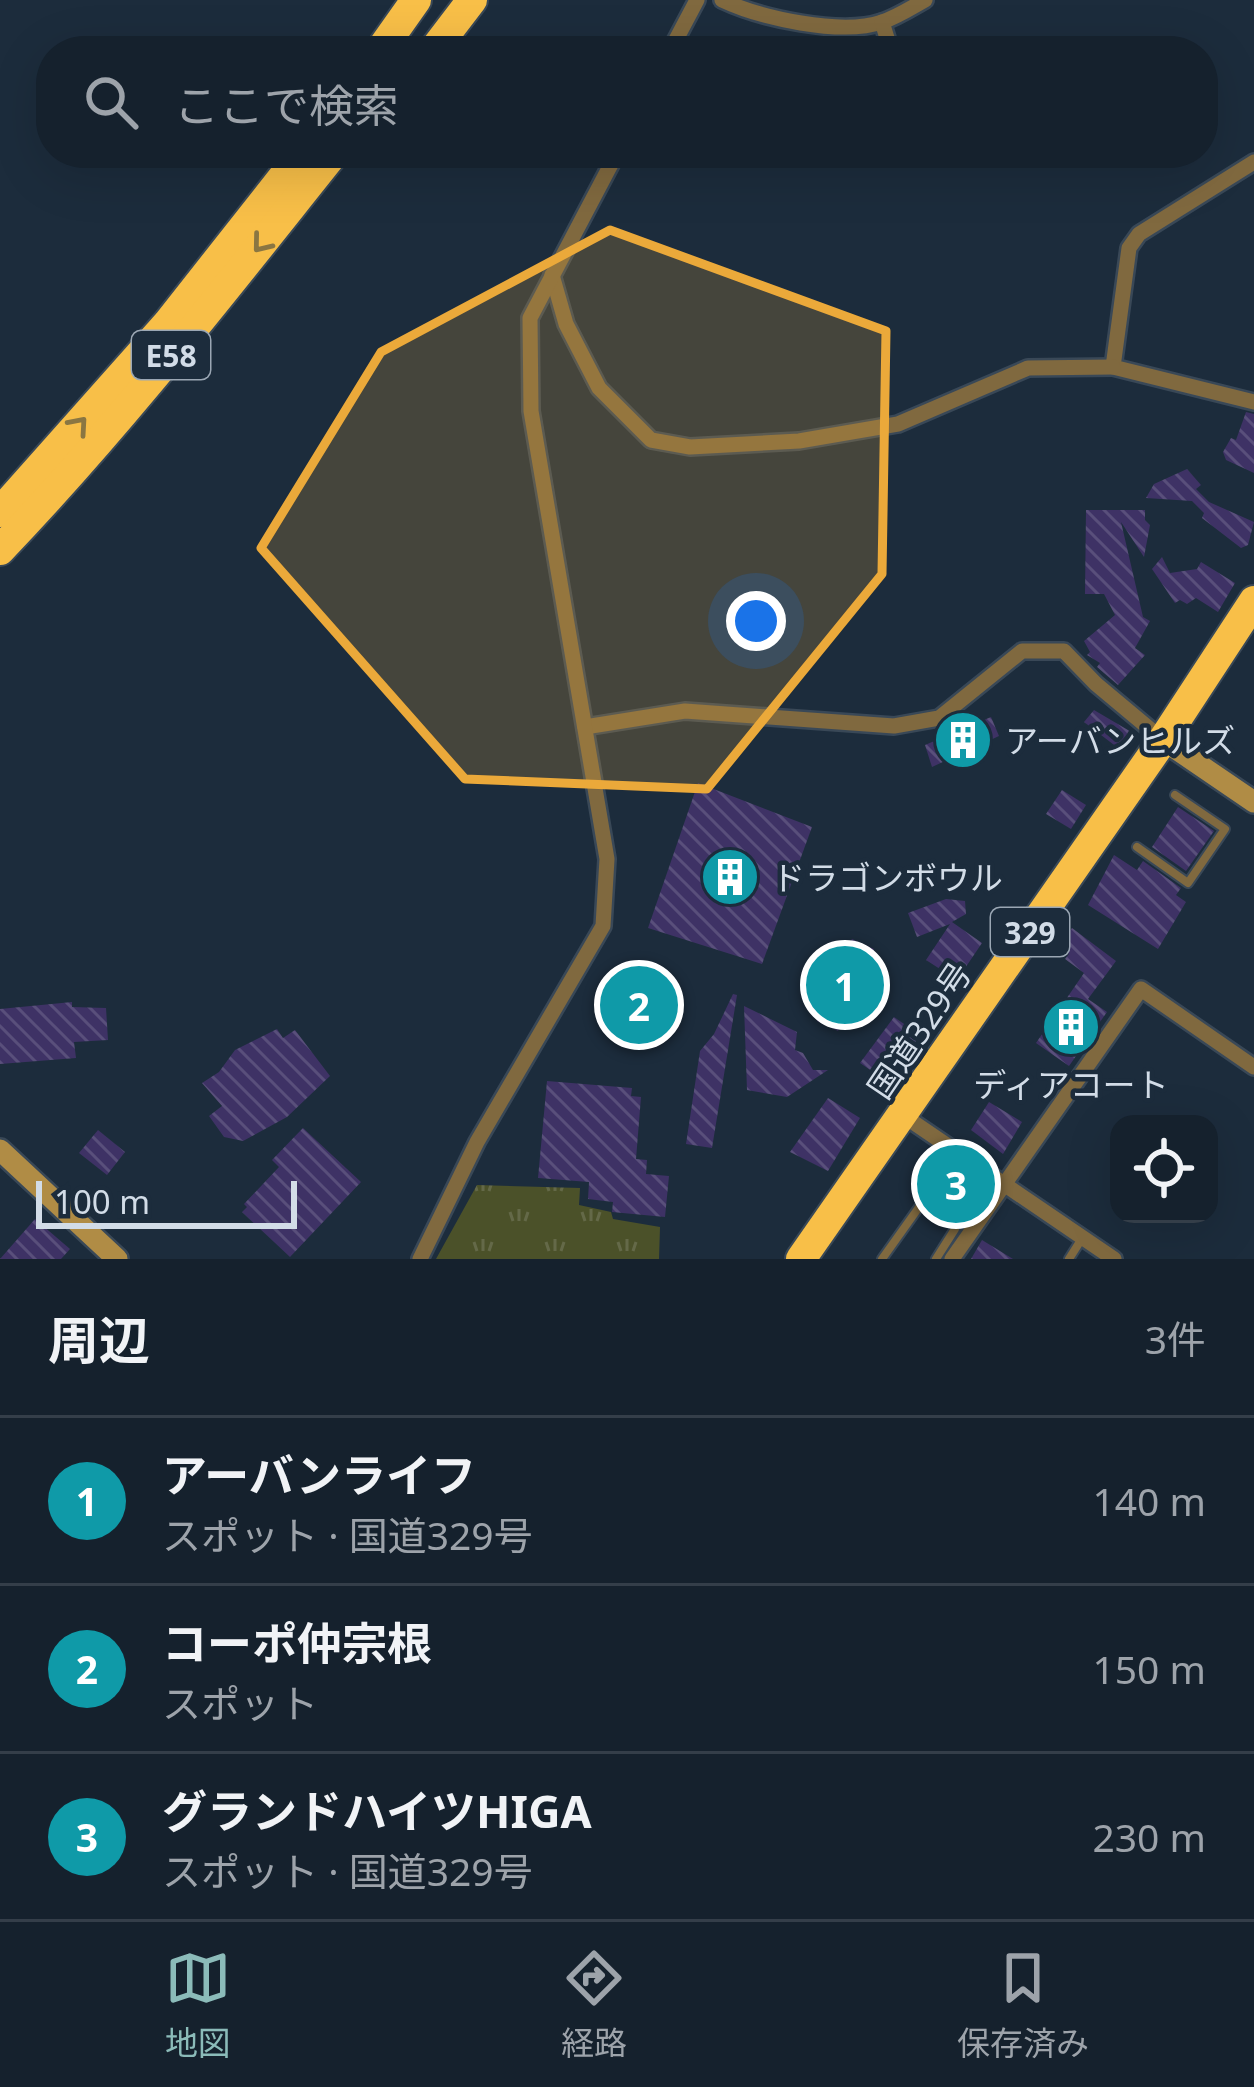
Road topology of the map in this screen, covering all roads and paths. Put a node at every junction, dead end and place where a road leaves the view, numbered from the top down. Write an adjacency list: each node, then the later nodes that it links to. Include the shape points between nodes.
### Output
1 (416, 0): 8 (highway)
2 (450, 0): 9 (highway)
3 (472, 0): 10 (highway)
4 (697, 0): 11 (street)
5 (722, 0): 7 (street, via 750,14 805,22)
6 (925, 0): 7 (street)
7 (882, 22): 12 (street)
8 (391, 36)
9 (423, 36)
10 (444, 36)
11 (678, 36)
12 (886, 36)
13 (1254, 162): 18 (street, via 1129,248)
14 (290, 168): 20 (highway, E58, one-way to 14)
15 (322, 168): 21 (highway, E58, one-way to 21)
16 (609, 168): 17 (street)
17 (552, 275): 18 (street, via 598,388 651,440 690,447 799,441 898,424 1028,368); 23 (street, via 530,318 531,412)
18 (1113, 367): 19 (street)
19 (1254, 402)
20 (0, 512)
21 (0, 550)
22 (1254, 601): 24 (highway, 国道329号 / 329)
23 (585, 727): 24 (street, via 686,710 894,726 939,718 1022,651 1064,651); 34 (street, via 608,859 603,926)
24 (1163, 740): 26 (main road); 29 (highway, 国道329号 / 329)
25 (1175, 795): 27 (lane, via 1225,829 1188,884)
26 (1254, 802)
27 (1137, 847)
28 (1254, 1067): 31 (street, via 1141,989)
29 (904, 1116): 31 (street); 35 (highway, 国道329号 / 329)
30 (0, 1150): 33 (main road)
31 (1003, 1183): 32 (street); 38 (street)
32 (1083, 1238): 39 (lane); 40 (street)
33 (117, 1259)
34 (419, 1259)
35 (801, 1259)
36 (882, 1259): 37 (lane, via 922,1203 953,1219)
37 (936, 1259)
38 (952, 1259)
39 (1069, 1259)
40 (1114, 1259)

